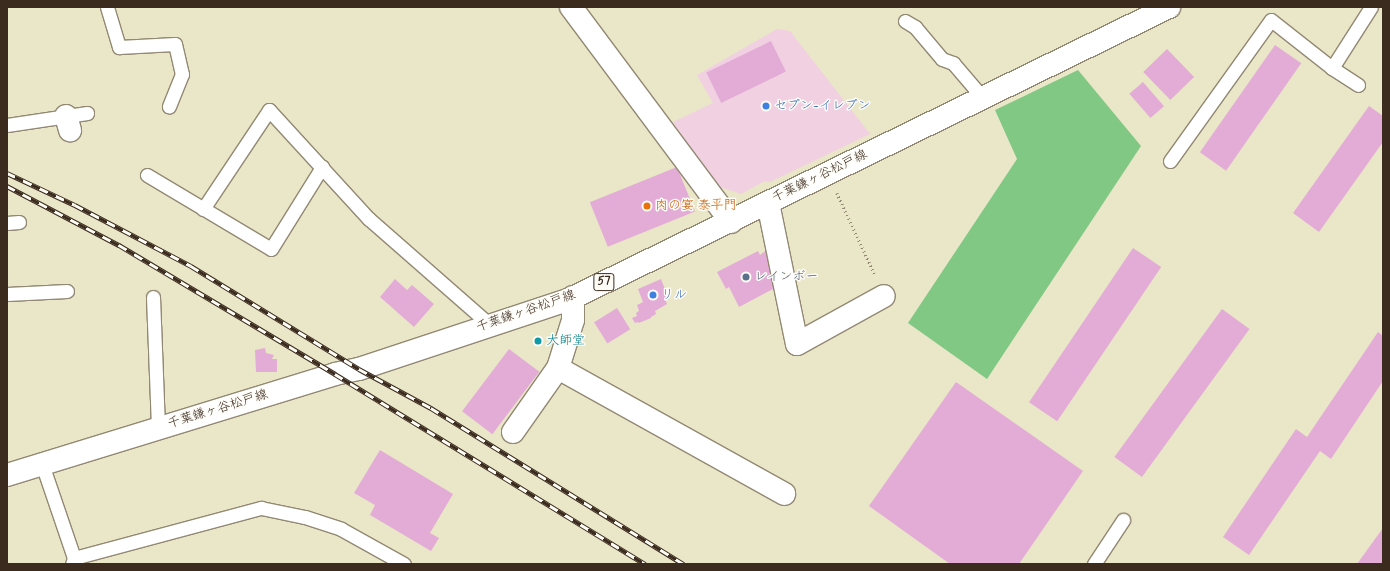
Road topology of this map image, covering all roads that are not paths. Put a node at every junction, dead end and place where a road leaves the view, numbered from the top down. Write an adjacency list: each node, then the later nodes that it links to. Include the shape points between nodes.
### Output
1 (107, 7): 9 (lane, via 119,47 175,44 182,74)
2 (571, 7): 17 (main road)
3 (1169, 7): 8 (main road, 千葉鎌ヶ谷松戸線 / 57)
4 (1371, 7): 6 (lane)
5 (905, 21): 8 (lane, via 915,27 942,60 953,63)
6 (1332, 68): 7 (lane); 12 (lane, via 1271,20)
7 (1358, 85)
8 (983, 98): 15 (main road, 千葉鎌ヶ谷松戸線 / 57)
9 (169, 107)
10 (74, 120): 11 (lane)
11 (7, 125)
12 (1170, 161)
13 (322, 167): 16 (lane, via 271,249); 16 (lane, via 269,110); 23 (lane, via 369,219)
14 (147, 176): 16 (lane)
15 (768, 203): 17 (main road, 千葉鎌ヶ谷松戸線 / 57); 20 (main road, via 797,344)
16 (203, 209)
17 (731, 222): 22 (main road, 千葉鎌ヶ谷松戸線 / 57)
18 (67, 291): 19 (lane)
19 (7, 294)
20 (884, 296)
21 (153, 297): 25 (lane)
22 (572, 298): 23 (main road, 千葉鎌ヶ谷松戸線 / 57); 24 (main road, via 573,320)
23 (490, 325): 25 (main road, 千葉鎌ヶ谷松戸線 / 57, via 359,369)
24 (558, 368): 26 (main road); 29 (main road)
25 (158, 428): 27 (main road, 千葉鎌ヶ谷松戸線 / 57)
26 (513, 432)
27 (42, 464): 28 (main road, 千葉鎌ヶ谷松戸線 / 57); 31 (lane)
28 (7, 475)
29 (784, 494)
30 (1123, 520): 33 (lane)
31 (73, 561): 32 (lane, via 260,508 341,528)
32 (404, 564)
33 (1094, 564)

